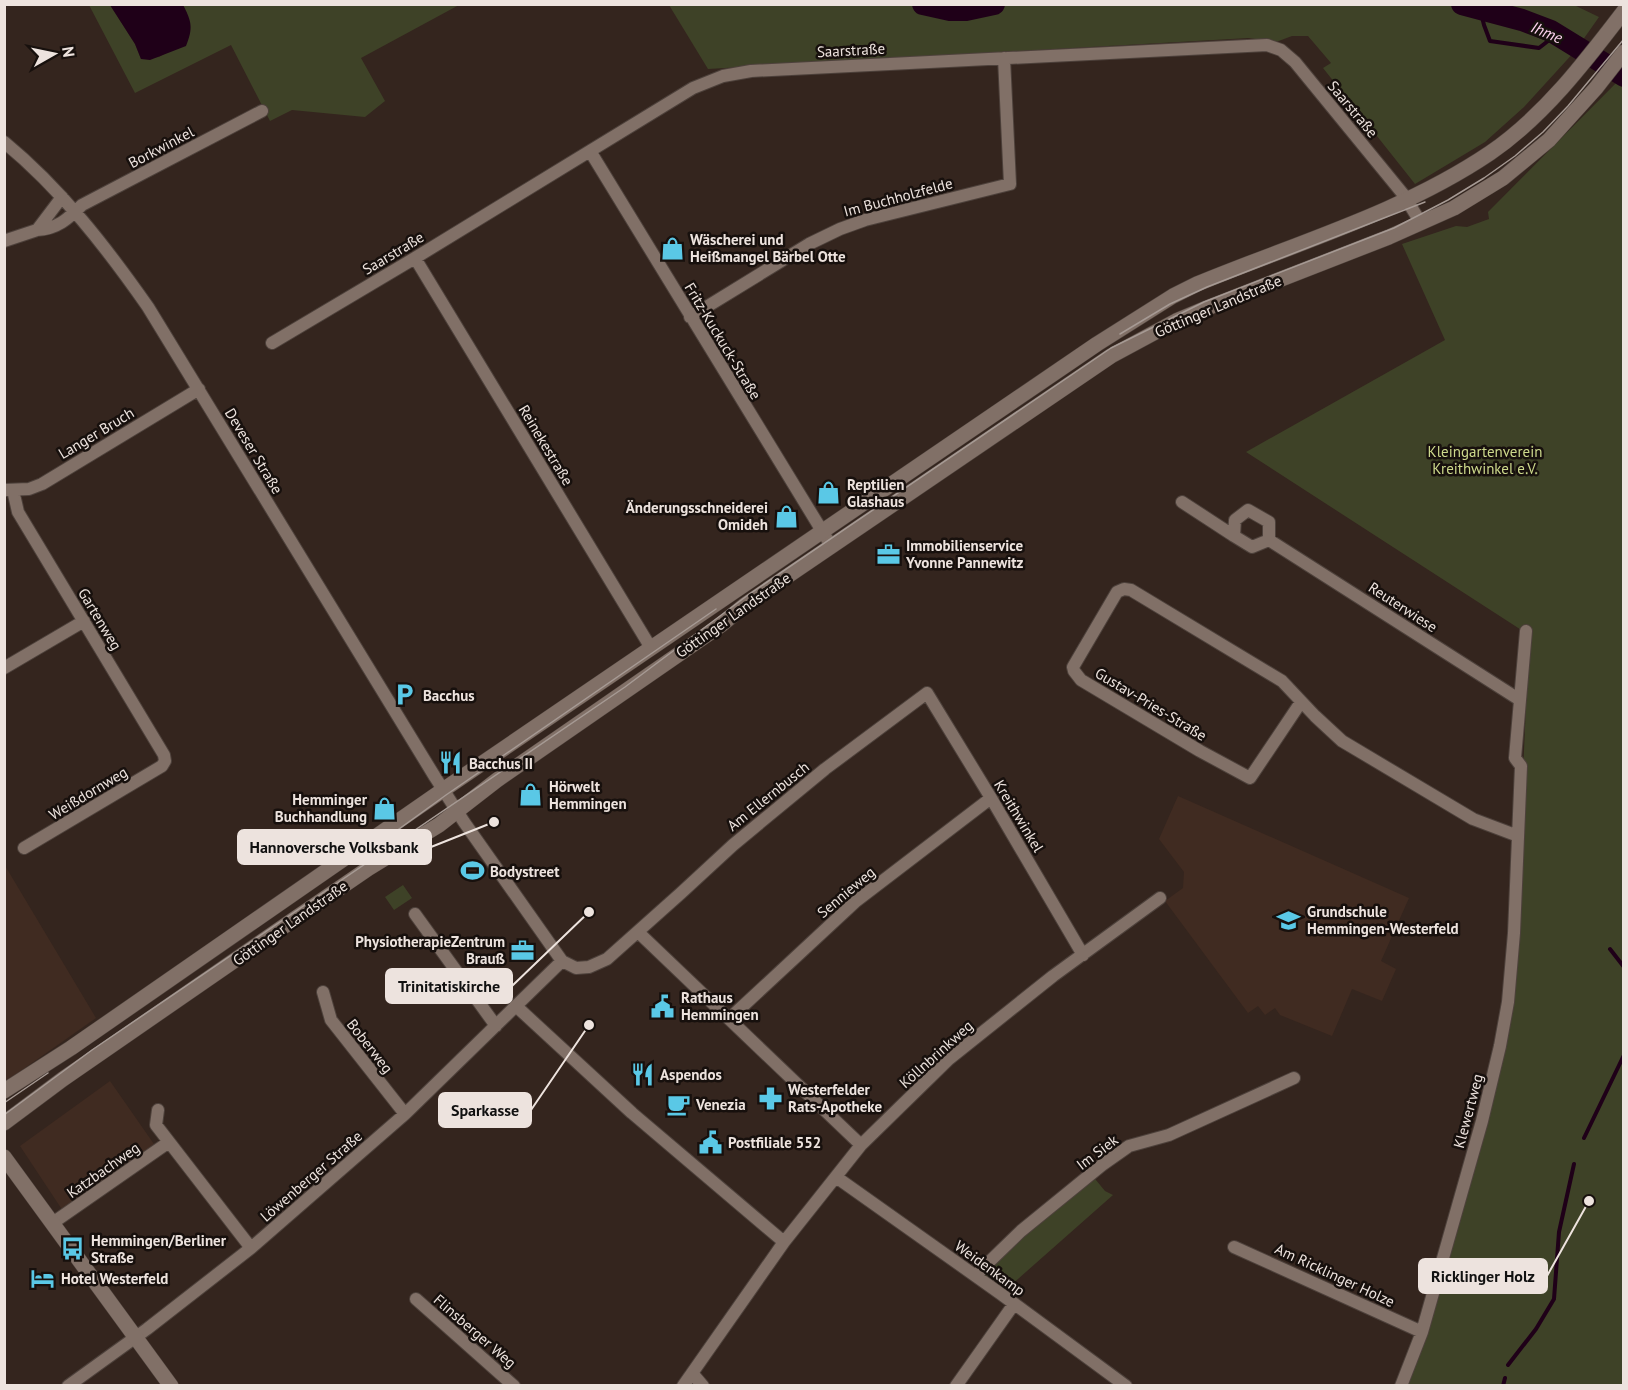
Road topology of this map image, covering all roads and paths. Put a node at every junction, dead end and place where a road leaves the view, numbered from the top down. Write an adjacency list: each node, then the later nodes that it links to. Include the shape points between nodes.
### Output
1 (1623, 11): 8 (street, Göttinger Landstraße, via 1535,116 1491,152)
2 (1623, 52): 10 (street, Göttinger Landstraße, via 1596,88 1533,153 1503,178)
3 (1004, 57): 6 (street, Saarstraße, via 737,72 693,88); 8 (street, Saarstraße, via 1267,45 1295,62); 14 (street, Im Buchholzfelde, via 1010,184 840,229)
4 (262, 111): 9 (street, Borkwinkel)
5 (4, 142): 7 (street, Deveser Straße)
6 (590, 151): 13 (street, Saarstraße); 14 (street, Fritz-Kuckuck-Straße)
7 (62, 197): 9 (street, Deveser Straße); 11 (street)
8 (1408, 200): 10 (street, Saarstraße); 19 (street, Göttinger Landstraße, via 1173,296)
9 (75, 212): 11 (street, Borkwinkel, via 51,229); 16 (street, Deveser Straße, via 114,258)
10 (1421, 223): 22 (street, Göttinger Landstraße, via 1207,308 1111,356)
11 (38, 230): 12 (street, Borkwinkel)
12 (4, 241)
13 (415, 258): 15 (street, Saarstraße); 25 (street, Reinekestraße)
14 (690, 317): 19 (street, Fritz-Kuckuck-Straße)
15 (272, 343)
16 (199, 388): 17 (street, Langer Bruch, via 42,484); 32 (street, Deveser Straße)
17 (9, 490): 23 (street, Gartenweg, via 18,512)
18 (1182, 502): 20 (street)
19 (822, 532): 22 (street, Fritz-Kuckuck-Straße); 25 (street, Göttinger Landstraße)
20 (1234, 536): 21 (street, via 1252,547); 21 (street, via 1235,520 1248,510 1269,522)
21 (1269, 540): 28 (street, Reuterwiese)
22 (832, 546): 32 (street, Göttinger Landstraße, via 497,780)
23 (84, 621): 26 (street); 30 (street, Gartenweg)
24 (1526, 631): 28 (street)
25 (651, 648): 32 (street, Göttinger Landstraße)
26 (4, 668)
27 (927, 693): 31 (street, Kreithwinkel); 37 (street, Am Ellernbusch, via 733,844)
28 (1520, 700): 33 (street, via 1515,758 1521,766)
29 (1300, 702): 29 (street, Gustav-Pries-Straße, via 1282,681 1131,590 1117,592 1074,667 1081,680 1251,778); 33 (street, Gustav-Pries-Straße, via 1342,741 1473,819)
30 (165, 761): 34 (street, Weißdornweg)
31 (991, 798): 38 (street, Kreithwinkel); 42 (street, Sennieweg, via 855,902)
32 (449, 800): 39 (street, Deveser Straße); 45 (street, Göttinger Landstraße, via 296,894); 48 (street, Göttinger Landstraße, via 440,825 360,875)
33 (1518, 836): 60 (street, Klewertweg, via 1514,933 1500,1046)
34 (24, 848)
35 (1160, 898): 38 (street, Köllnbrinkweg)
36 (415, 914): 43 (street)
37 (638, 932): 39 (street, Am Ellernbusch, via 608,959 589,968); 42 (street)
38 (1083, 955): 50 (street, Köllnbrinkweg, via 949,1059)
39 (562, 962): 41 (street, Löwenberger Straße)
40 (322, 992): 47 (street, Boberweg, via 331,1020)
41 (517, 1007): 43 (street, Löwenberger Straße); 54 (street, via 632,1113)
42 (729, 1019): 50 (street)
43 (496, 1026): 47 (street, Löwenberger Straße)
44 (1294, 1078): 57 (street, Im Siek, via 1168,1135 1130,1146 1022,1231)
45 (4, 1091)
46 (158, 1110): 49 (street, via 156,1125)
47 (405, 1114): 56 (street, Löwenberger Straße)
48 (4, 1123)
49 (169, 1142): 53 (street, Katzbachweg); 56 (street)
50 (861, 1145): 52 (street, Köllnbrinkweg)
51 (4, 1157): 53 (street)
52 (836, 1177): 54 (street, Köllnbrinkweg); 57 (street, Weidenkamp)
53 (54, 1222): 61 (street)
54 (784, 1242): 62 (street, Köllnbrinkweg)
55 (1234, 1247): 60 (street, Am Ricklinger Holze)
56 (251, 1248): 61 (street, Löwenberger Straße)
57 (976, 1276): 59 (street, Weidenkamp)
58 (417, 1299): 65 (street, Flinsberger Weg)
59 (1014, 1304): 68 (street); 69 (street, Weidenkamp)
60 (1422, 1332): 70 (street, Klewertweg)
61 (136, 1337): 63 (street, Löwenberger Straße); 64 (street)
62 (692, 1373): 66 (street, Köllnbrinkweg); 67 (street)
63 (68, 1386)
64 (171, 1386)
65 (514, 1386)
66 (683, 1386)
67 (703, 1386)
68 (956, 1386)
69 (1126, 1386)
70 (1401, 1386)

